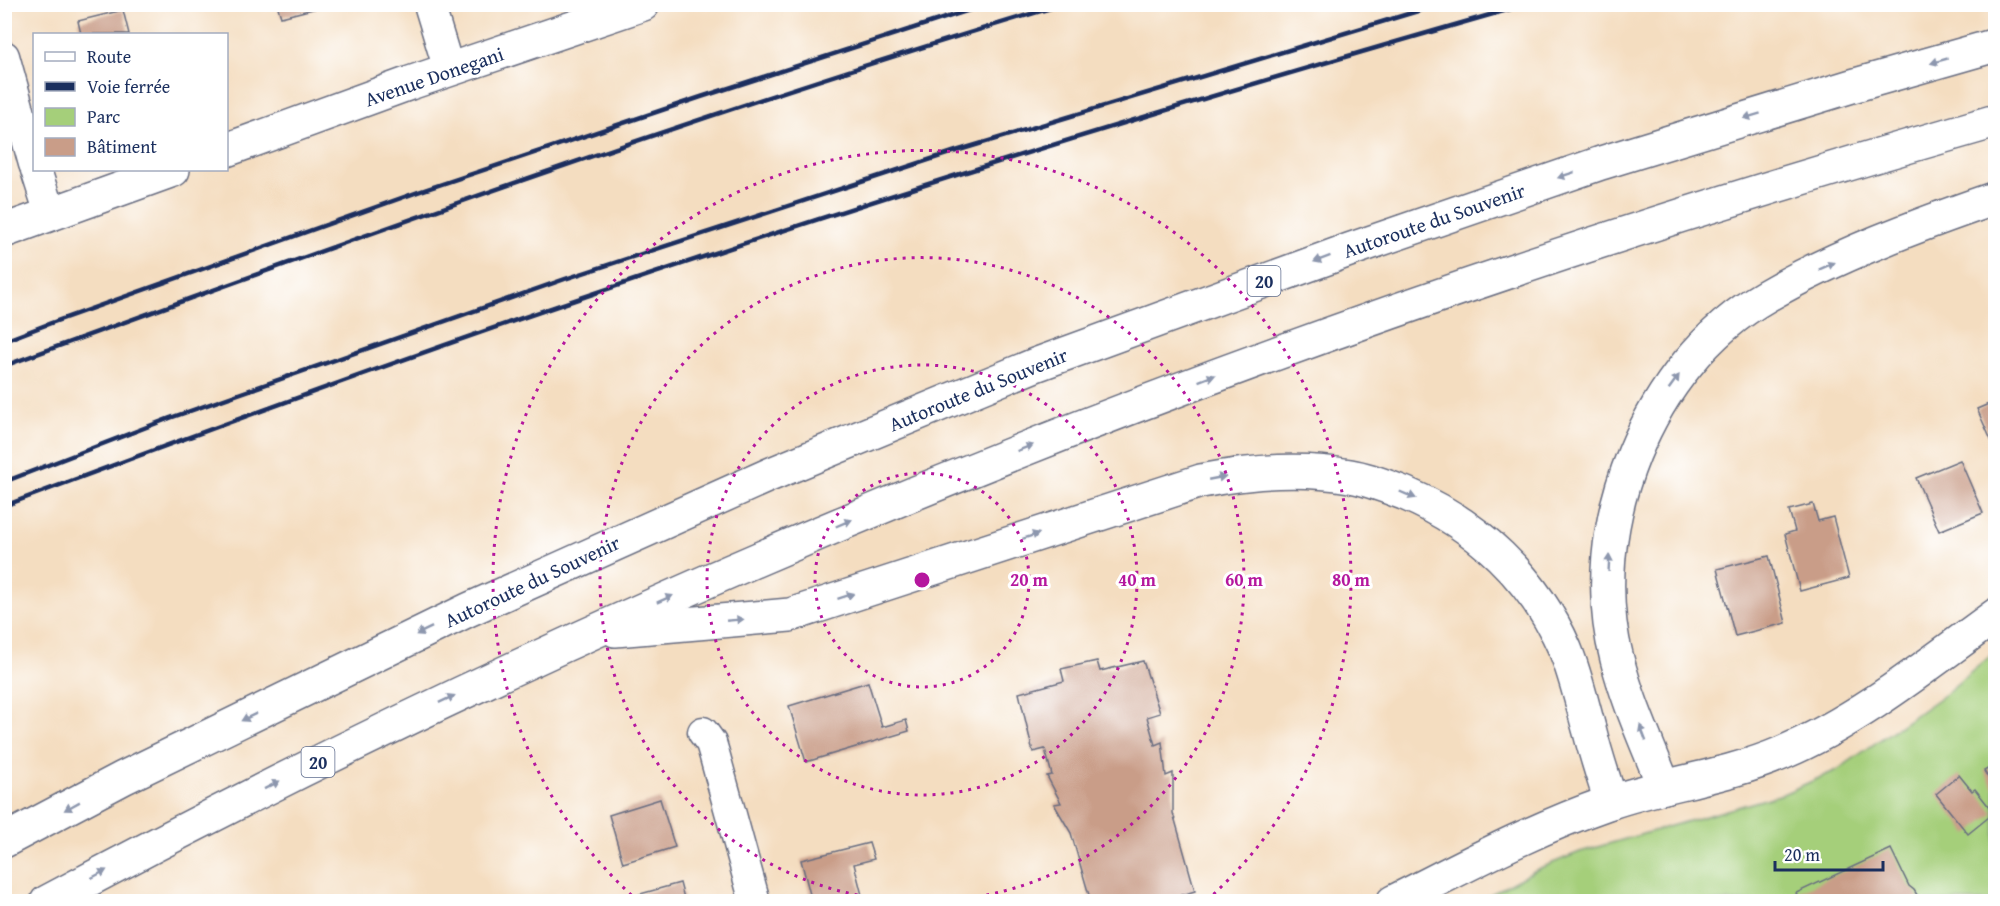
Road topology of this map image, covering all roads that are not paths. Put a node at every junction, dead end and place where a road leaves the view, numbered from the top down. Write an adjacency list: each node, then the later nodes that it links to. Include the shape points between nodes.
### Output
1 (429, 4): 5 (street)
2 (644, 4): 5 (main road, Avenue Donegani)
3 (1995, 45): 19 (main road, Autoroute du Souvenir / 20, one-way to 19, via 1601,163 1035,365 553,570 123,778)
4 (4, 56): 8 (street)
5 (450, 70): 7 (main road, Avenue Donegani)
6 (1995, 121): 15 (main road, 20, one-way to 6, via 970,470 1330,333 1680,216)
7 (228, 149)
8 (33, 160)
9 (36, 171): 12 (street)
10 (170, 171): 12 (main road)
11 (1995, 198): 17 (main road, one-way to 11, via 1617,658 1610,621 1610,545 1628,468 1642,435 1664,397 1707,343 1765,297 1871,246)
12 (50, 214): 13 (main road)
13 (4, 231)
14 (1995, 615): 17 (main road, via 1883,695 1813,739 1737,770)
15 (593, 632): 18 (main road, one-way to 18, via 790,615 1201,481 1276,471 1352,476 1397,490 1454,519 1483,539 1529,587 1576,679); 20 (main road, 20, one-way to 15, via 372,735)
16 (703, 732): 21 (street, via 711,743)
17 (1664, 787): 18 (main road)
18 (1611, 802): 22 (main road, via 1547,827)
19 (4, 841)
20 (47, 902)
21 (755, 902)
22 (1393, 902)

